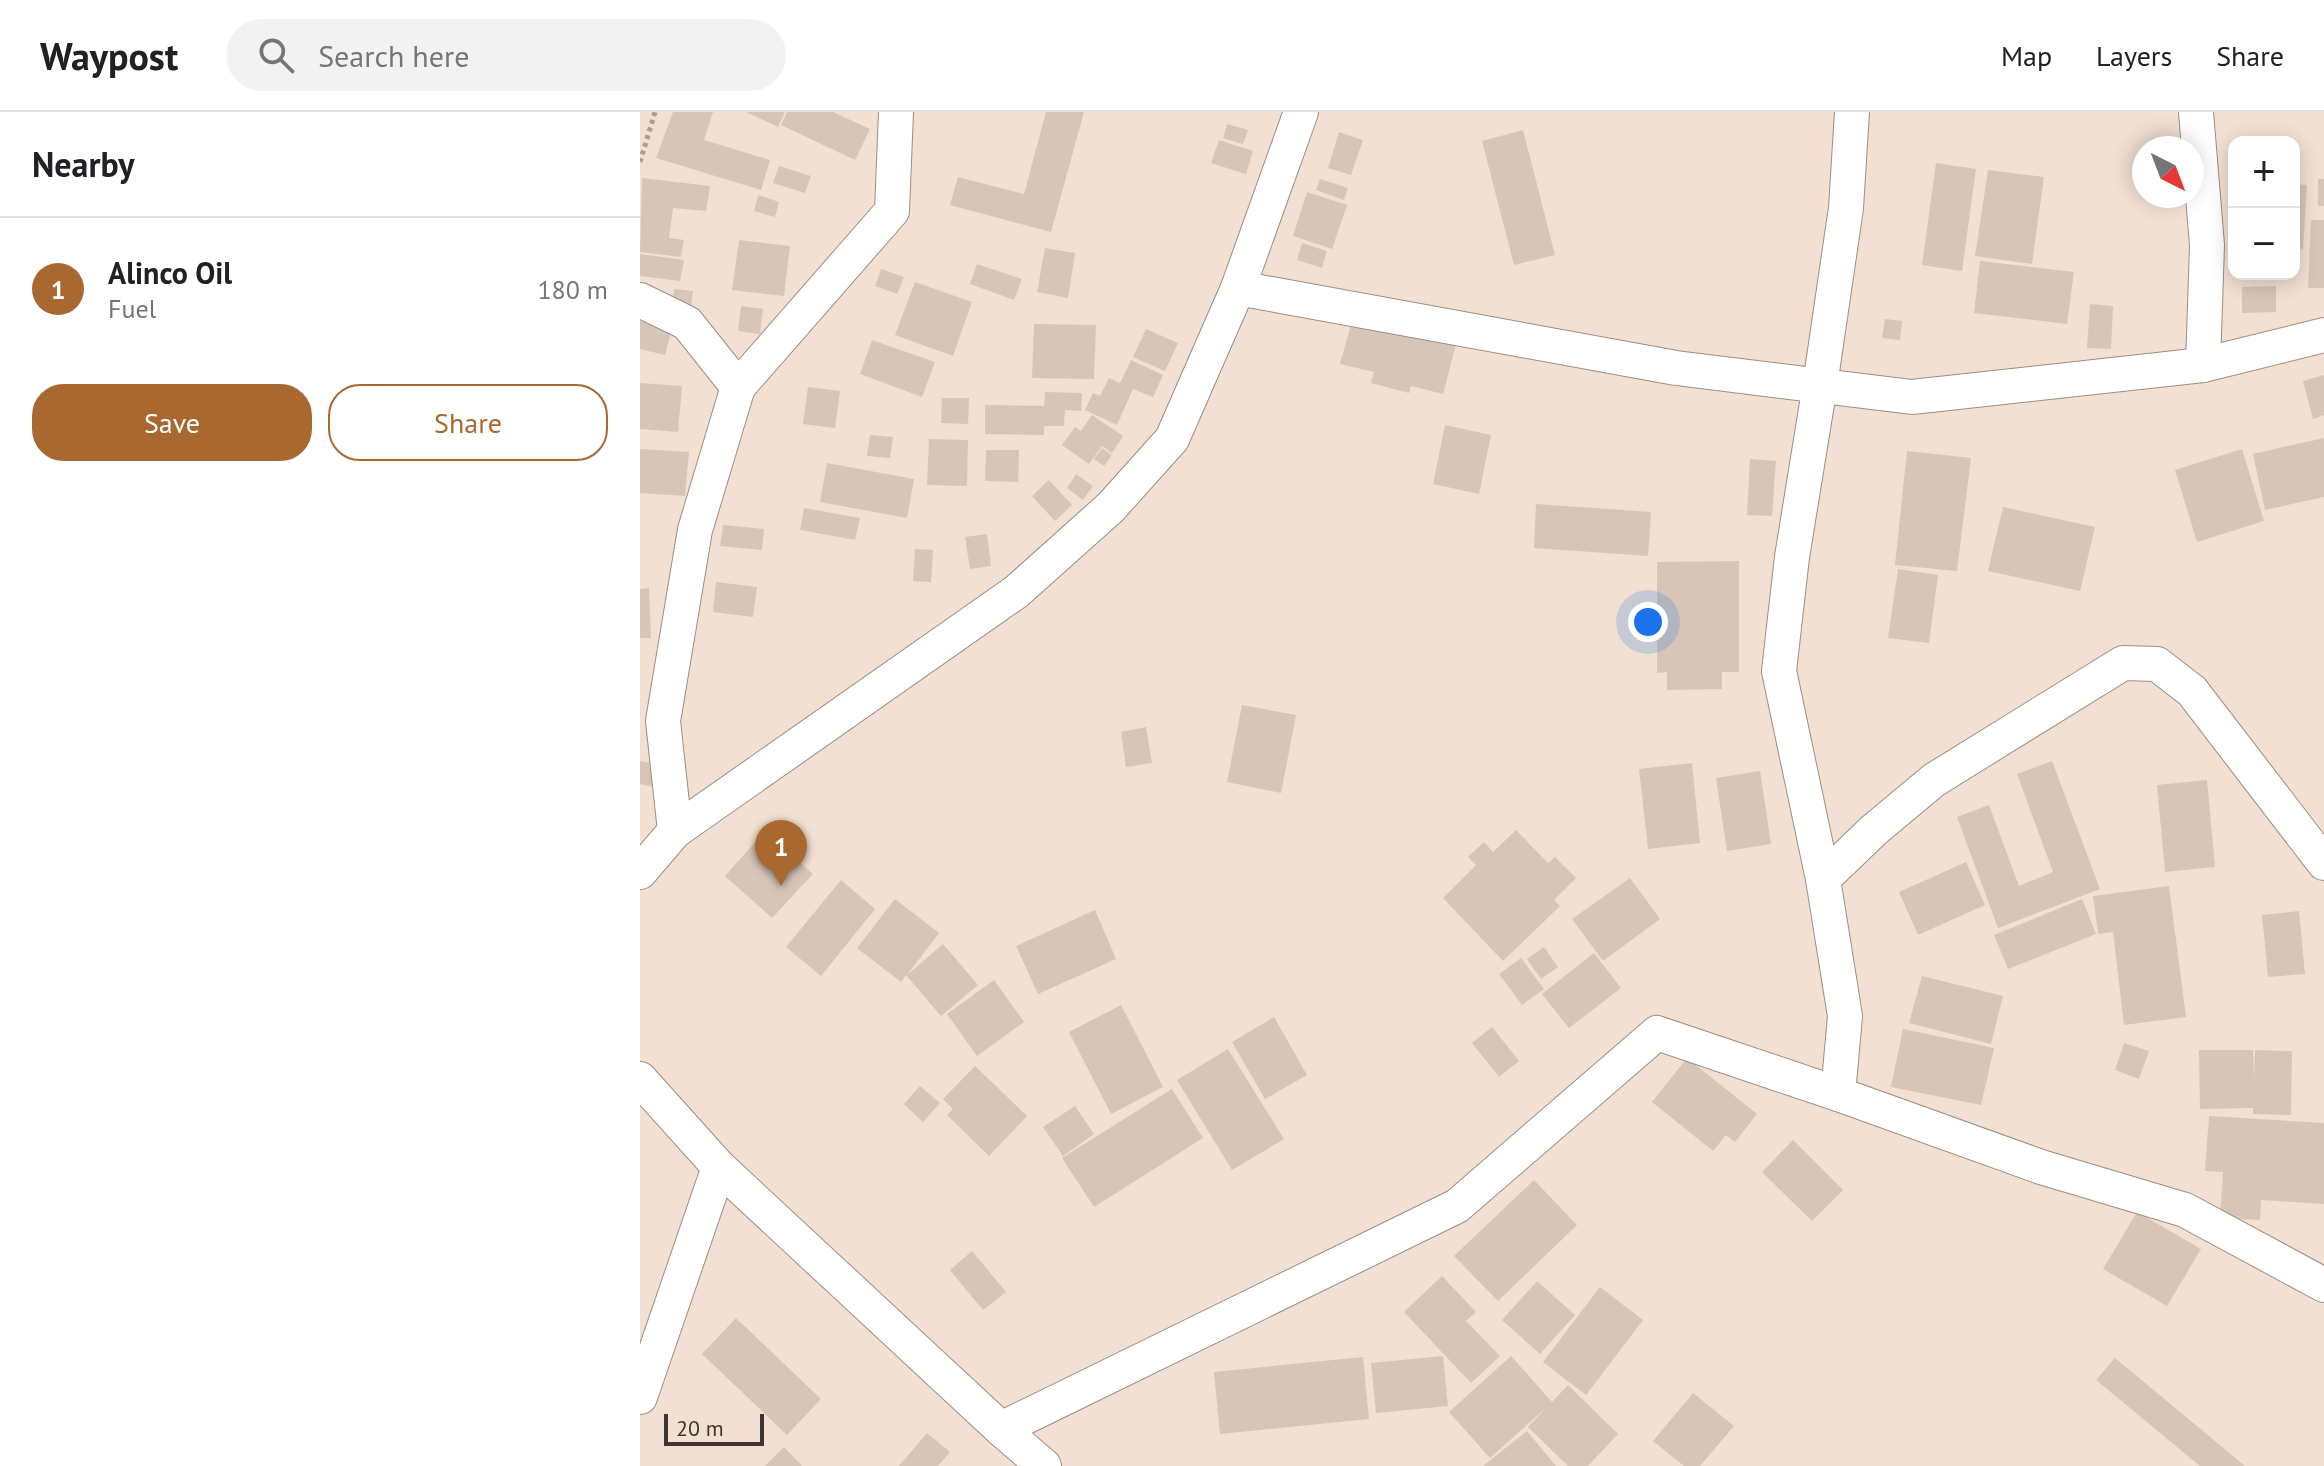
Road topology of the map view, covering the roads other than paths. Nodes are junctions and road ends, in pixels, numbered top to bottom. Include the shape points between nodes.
1 (896, 112) edge
2 (1301, 112) edge
3 (1852, 112) edge
4 (2196, 112) edge
5 (1238, 288) junction
6 (640, 300) edge
7 (2324, 335) edge
8 (2203, 365) junction
9 (1820, 385) junction
10 (738, 387) junction
11 (675, 831) junction
12 (2324, 863) edge
13 (640, 872) edge
14 (1823, 879) junction
15 (640, 1079) edge
16 (1838, 1094) junction
17 (719, 1167) junction
18 (2324, 1285) edge
19 (640, 1397) edge
20 (1001, 1429) junction
21 (1044, 1466) edge

1 - 10 street via 892,211
2 - 5 street
3 - 9 street via 1846,208
4 - 8 street via 2207,245
5 - 9 street via 1676,368
5 - 11 street via 1172,439 1111,507 1016,592
6 - 10 street via 687,323
7 - 8 street
8 - 9 street via 1912,397
9 - 14 street via 1779,671
10 - 11 street via 695,530 663,721
11 - 13 street
12 - 14 street via 2192,691 2157,664 2123,663 1934,780
14 - 16 street via 1845,1016
15 - 17 street
16 - 18 street via 2041,1167 2185,1210
16 - 20 street via 1657,1033 1457,1206
17 - 19 street
17 - 20 street
20 - 21 street

